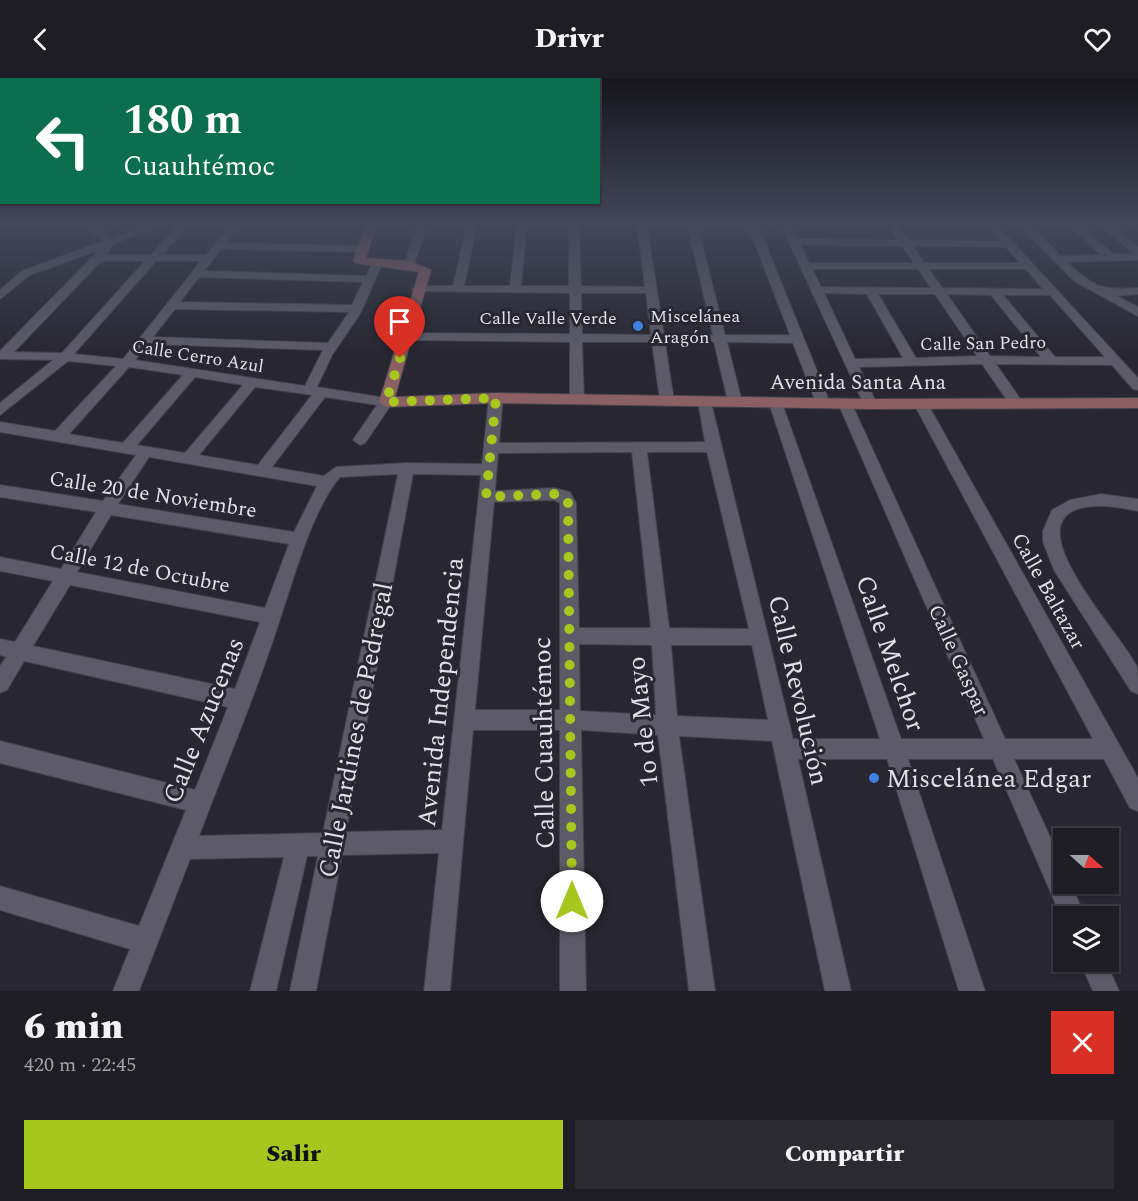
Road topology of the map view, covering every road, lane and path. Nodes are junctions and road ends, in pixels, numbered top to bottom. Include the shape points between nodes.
1 (41, 268) edge
2 (88, 268) edge
3 (144, 268) edge
4 (202, 268) edge
5 (375, 268) edge
6 (418, 268) edge
7 (463, 268) edge
8 (517, 268) edge
9 (574, 268) edge
10 (648, 268) edge
11 (702, 268) edge
12 (769, 268) edge
13 (806, 268) edge
14 (921, 268) edge
15 (1030, 268) edge
16 (1067, 268) edge
17 (197, 273) junction
18 (369, 279) junction
19 (418, 289) junction
20 (458, 290) junction
21 (515, 290) junction
22 (574, 290) junction
23 (651, 290) junction
24 (816, 290) junction
25 (871, 291) junction
26 (1051, 291) junction
27 (1138, 291) edge
28 (938, 292) junction
29 (995, 292) junction
30 (1103, 293) junction
31 (0, 296) edge
32 (172, 305) junction
33 (356, 309) junction
34 (1138, 312) edge
35 (578, 336) junction
36 (407, 337) junction
37 (658, 337) junction
38 (719, 338) junction
39 (798, 339) junction
40 (144, 340) junction
41 (331, 347) junction
42 (2, 355) edge
43 (65, 357) junction
44 (987, 360) junction
45 (1051, 360) junction
46 (1115, 361) junction
47 (912, 362) junction
48 (126, 363) junction
49 (852, 363) junction
50 (192, 373) junction
51 (251, 382) junction
52 (1138, 386) edge
53 (315, 391) junction
54 (496, 398) junction
55 (578, 400) junction
56 (667, 401) junction
57 (705, 401) junction
58 (386, 402) junction
59 (735, 402) junction
60 (776, 403) junction
61 (823, 403) junction
62 (845, 403) junction
63 (1016, 403) junction
64 (1138, 403) edge
65 (870, 404) junction
66 (921, 404) junction
67 (0, 411) edge
68 (0, 427) edge
69 (59, 436) junction
70 (360, 440) dead end
71 (639, 447) junction
72 (713, 447) junction
73 (126, 448) junction
74 (491, 448) junction
75 (146, 452) junction
76 (189, 458) junction
77 (407, 468) junction
78 (262, 470) junction
79 (490, 470) junction
80 (331, 477) junction
81 (0, 491) edge
82 (486, 497) junction
83 (1138, 505) edge
84 (108, 506) junction
85 (299, 539) junction
86 (0, 564) edge
87 (67, 577) junction
88 (272, 617) junction
89 (568, 636) junction
90 (661, 636) junction
91 (760, 637) junction
92 (0, 647) edge
93 (20, 651) junction
94 (0, 684) edge
95 (1138, 685) edge
96 (241, 700) junction
97 (464, 720) junction
98 (570, 720) junction
99 (667, 725) junction
100 (782, 740) junction
101 (894, 748) junction
102 (1110, 749) junction
103 (1000, 750) junction
104 (0, 752) edge
105 (1138, 800) edge
106 (199, 802) junction
107 (452, 841) junction
108 (332, 845) junction
109 (298, 846) junction
110 (181, 848) junction
111 (0, 898) edge
112 (1069, 906) edge
113 (144, 940) junction
114 (1097, 972) edge
115 (126, 991) edge
116 (263, 991) edge
117 (303, 991) edge
118 (437, 991) edge
119 (573, 991) edge
120 (702, 991) edge
121 (838, 991) edge
122 (972, 991) edge
123 (1106, 991) edge

1 - 31 street via 26,273
2 - 42 street
3 - 43 street
4 - 17 street
5 - 18 street
6 - 19 street via 425,270
7 - 20 street
8 - 21 street
9 - 22 street
10 - 23 street
11 - 38 street
12 - 39 street
13 - 24 street
14 - 28 street
15 - 26 street
16 - 30 street via 1078,279
17 - 18 street
17 - 32 street
18 - 33 street
19 - 20 street
19 - 36 street
20 - 21 street
21 - 22 street
22 - 23 street
22 - 35 street
23 - 37 street
24 - 25 street
24 - 49 street
25 - 28 street
25 - 47 street
26 - 29 street
26 - 46 street
27 - 30 street
28 - 29 street
28 - 44 street
29 - 45 street
30 - 34 street
32 - 33 street
32 - 40 street
33 - 41 street
35 - 36 street, Calle Valle Verde
35 - 37 street, Calle Valle Verde
35 - 55 street
36 - 58 street
37 - 38 street, Calle Valle Verde
37 - 56 street
38 - 39 street, Calle Valle Verde
38 - 59 street
39 - 61 street
40 - 41 street
40 - 48 street
41 - 53 street
42 - 43 street, Calle Cerro Azul
43 - 48 street, Calle Cerro Azul
43 - 67 street
44 - 45 street, Calle San Pedro
44 - 47 street, Calle San Pedro
44 - 63 street
45 - 46 street, Calle San Pedro
46 - 52 street
47 - 49 street, Calle San Pedro
48 - 50 street, Calle Cerro Azul
48 - 69 street
49 - 65 street
50 - 51 street, Calle Cerro Azul
50 - 73 street
51 - 53 street, Calle Cerro Azul
51 - 76 street
53 - 58 street, Calle Cerro Azul
53 - 78 street
54 - 55 street, Avenida Santa Ana
54 - 58 street, Avenida Santa Ana
54 - 74 street, Avenida Independencia
55 - 56 street, Avenida Santa Ana
56 - 57 street, Avenida Santa Ana
57 - 59 street, Avenida Santa Ana
57 - 72 street, Calle Revolución
58 - 70 street
59 - 60 street, Avenida Santa Ana
60 - 61 street, Avenida Santa Ana
60 - 101 street, Calle Melchor
61 - 62 street, Avenida Santa Ana
62 - 65 street, Avenida Santa Ana
62 - 103 street, Calle Gaspar
63 - 64 street, Avenida Santa Ana
63 - 66 street, Avenida Santa Ana
65 - 66 street, Avenida Santa Ana
66 - 102 street, Calle Baltazar
68 - 69 street
69 - 73 street
71 - 72 street
71 - 74 street
71 - 90 street, 1o de Mayo
72 - 91 street, Calle Revolución
73 - 75 street
74 - 79 street, Avenida Independencia
75 - 76 street
75 - 84 street
76 - 78 street
77 - 79 street
77 - 80 street
77 - 108 street, Calle Jardines de Pedregal
78 - 80 street
79 - 82 street, Avenida Independencia
80 - 85 street, Calle Azucenas
81 - 84 street, Calle 20 de Noviembre
82 - 89 street, Calle Cuauhtémoc via 564,496 568,503
82 - 97 street, Avenida Independencia
83 - 95 street via 1101,500 1076,504 1058,514 1051,542 1060,565
84 - 85 street, Calle 20 de Noviembre
84 - 87 street
85 - 88 street, Calle Azucenas
86 - 87 street, Calle 12 de Octubre
87 - 88 street, Calle 12 de Octubre
87 - 93 street
88 - 96 street, Calle Azucenas
89 - 90 street
89 - 98 street, Calle Cuauhtémoc
90 - 91 street
90 - 99 street, 1o de Mayo
91 - 100 street, Calle Revolución
92 - 93 street
93 - 94 street
93 - 96 street
96 - 106 street, Calle Azucenas
97 - 98 street
97 - 107 street, Avenida Independencia
98 - 99 street
98 - 119 street, Calle Cuauhtémoc
99 - 100 street
99 - 120 street, 1o de Mayo
100 - 101 street
100 - 121 street, Calle Revolución
101 - 103 street
101 - 122 street, Calle Melchor
102 - 103 street
102 - 105 street, Calle Baltazar
103 - 112 street, Calle Gaspar
104 - 106 street
106 - 110 street, Calle Azucenas
107 - 108 street
107 - 118 street, Avenida Independencia
108 - 109 street
108 - 117 street, Calle Jardines de Pedregal
109 - 110 street
109 - 116 street, Calle Jardines de Pedregal
110 - 113 street, Calle Azucenas
111 - 113 street
113 - 115 street, Calle Azucenas
114 - 123 street

